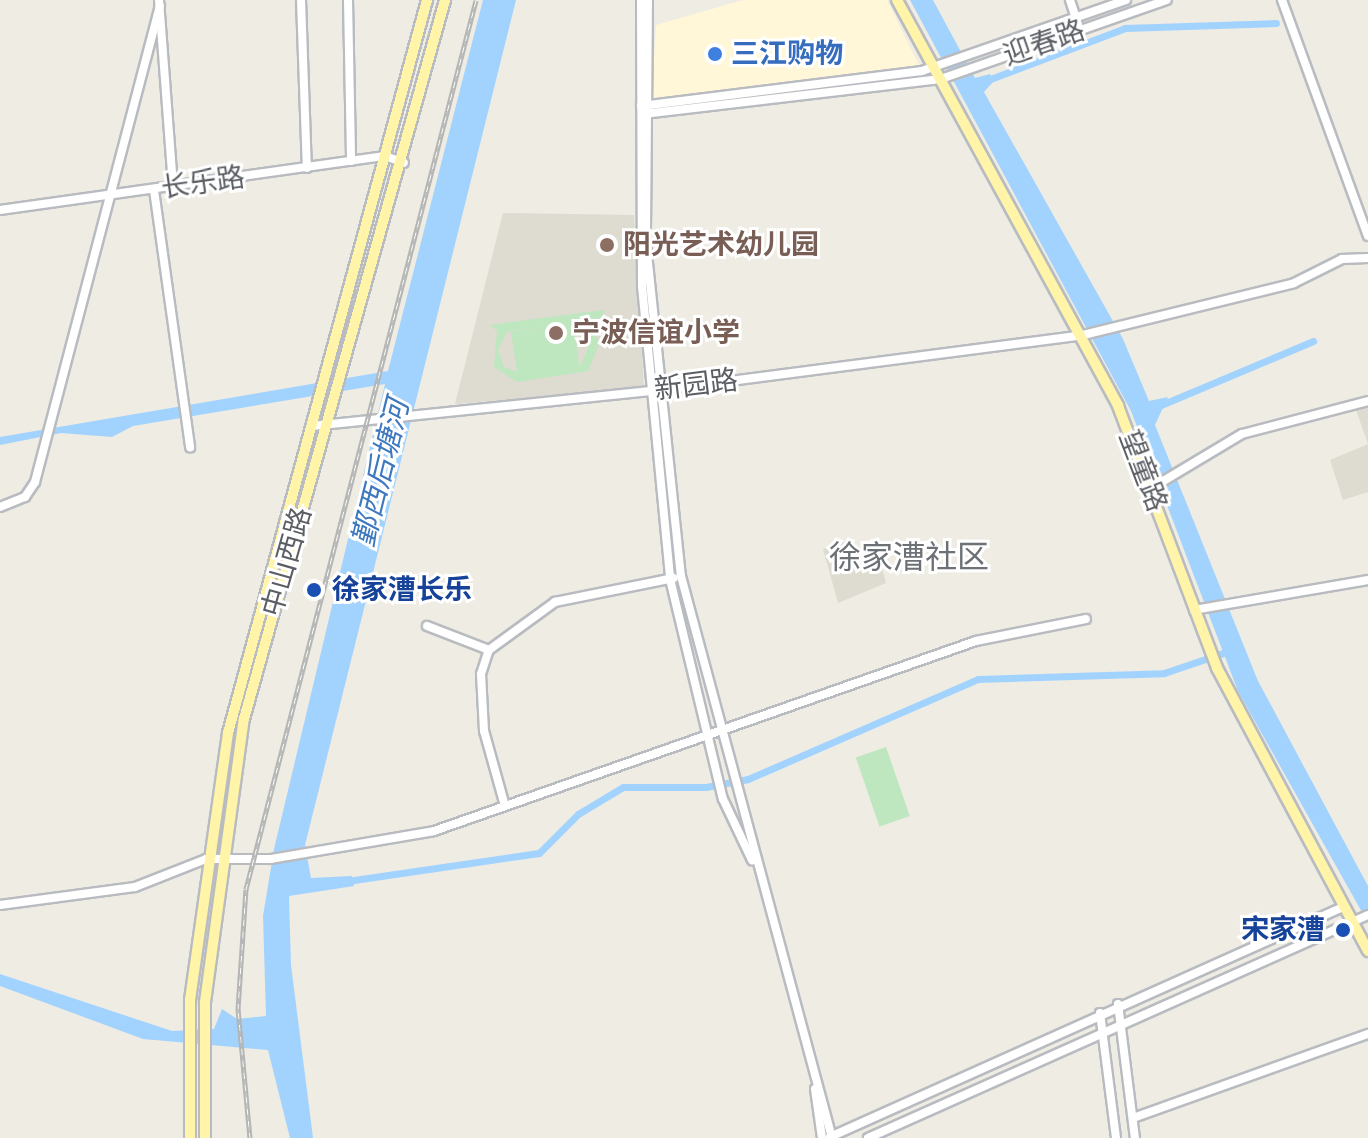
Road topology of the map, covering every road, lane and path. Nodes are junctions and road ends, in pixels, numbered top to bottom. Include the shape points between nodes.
1 (301, 0) edge
2 (348, 0) edge
3 (427, 0) edge
4 (445, 0) edge
5 (641, 0) edge
6 (648, 0) edge
7 (897, 0) edge
8 (1070, 0) edge
9 (1126, 0) edge
10 (1167, 0) edge
11 (1282, 0) edge
12 (160, 3) edge
13 (1076, 17) junction
14 (1080, 31) junction
15 (939, 65) junction
16 (946, 78) junction
17 (643, 110) junction
18 (385, 156) junction
19 (351, 161) junction
20 (404, 163) junction
21 (307, 168) junction
22 (173, 187) junction
23 (154, 190) junction
24 (110, 197) junction
25 (0, 210) edge
26 (1368, 236) edge
27 (1368, 258) edge
28 (1083, 334) junction
29 (661, 390) junction
30 (651, 391) junction
31 (1368, 401) edge
32 (329, 423) junction
33 (311, 426) junction
34 (190, 447) dead end
35 (1150, 489) junction
36 (0, 507) edge
37 (681, 576) junction
38 (670, 579) junction
39 (1368, 580) edge
40 (1194, 610) junction
41 (1086, 619) dead end
42 (427, 626) dead end
43 (489, 650) junction
44 (719, 733) junction
45 (705, 737) junction
46 (505, 806) junction
47 (206, 859) junction
48 (222, 860) junction
49 (752, 860) junction
50 (0, 905) edge
51 (1343, 907) junction
52 (1360, 917) edge
53 (1368, 951) edge
54 (1118, 1004) junction
55 (1100, 1013) junction
56 (1121, 1021) junction
57 (1103, 1029) junction
58 (1368, 1034) edge
59 (1133, 1118) junction
60 (190, 1138) edge
61 (205, 1138) edge
62 (828, 1138) edge
63 (868, 1138) edge
64 (1116, 1138) edge
65 (1135, 1138) edge

1 - 21 street
2 - 19 street
3 - 18 main road, 中山西路
4 - 20 main road, 中山西路
5 - 17 street
6 - 17 street
7 - 15 main road, 望童路
8 - 13 street
9 - 13 street, 迎春路
10 - 14 street, 迎春路
11 - 26 street
12 - 22 street
12 - 24 street
13 - 14 street
13 - 15 street, 迎春路
14 - 16 street, 迎春路
15 - 16 main road, 望童路
15 - 17 street, 迎春路
16 - 17 street, 迎春路
16 - 28 main road, 望童路
17 - 29 street via 646,244
17 - 30 street
18 - 19 street, 长乐路
18 - 20 street, 长乐路
18 - 33 main road, 中山西路
19 - 21 street, 长乐路
20 - 32 main road, 中山西路
21 - 22 street, 长乐路
22 - 23 street, 长乐路
23 - 24 street, 长乐路
23 - 34 street via 189,399 184,422
24 - 25 street, 长乐路
24 - 36 street via 46,446 25,497
27 - 28 street, 新园路 via 1342,259 1294,283
28 - 29 street, 新园路
28 - 35 main road, 望童路
29 - 30 street, 新园路
29 - 37 street
30 - 32 street, 新园路
30 - 38 street
31 - 35 street via 1242,434
32 - 33 street, 新园路
32 - 48 main road, 中山西路 via 244,719
33 - 47 main road, 中山西路 via 228,733
35 - 40 main road, 望童路
37 - 38 street
37 - 44 street
38 - 43 street via 555,602
38 - 45 street
39 - 40 street
40 - 51 main road, 望童路 via 1217,668
41 - 44 street via 976,641
42 - 43 street
43 - 46 street via 481,674 484,731
44 - 45 street
44 - 49 street
45 - 46 street
45 - 49 street via 723,799
46 - 48 street via 434,831 311,854
47 - 48 street
47 - 50 street via 135,887
47 - 60 main road, 中山西路 via 190,1000
48 - 61 main road, 中山西路 via 205,1002
49 - 62 street
51 - 52 main road, 望童路
51 - 54 street
52 - 53 main road, 望童路
52 - 56 street
54 - 55 street
54 - 56 street
55 - 57 street
55 - 62 street
56 - 57 street
56 - 59 street
57 - 63 street
57 - 64 street
58 - 59 street
59 - 65 street

